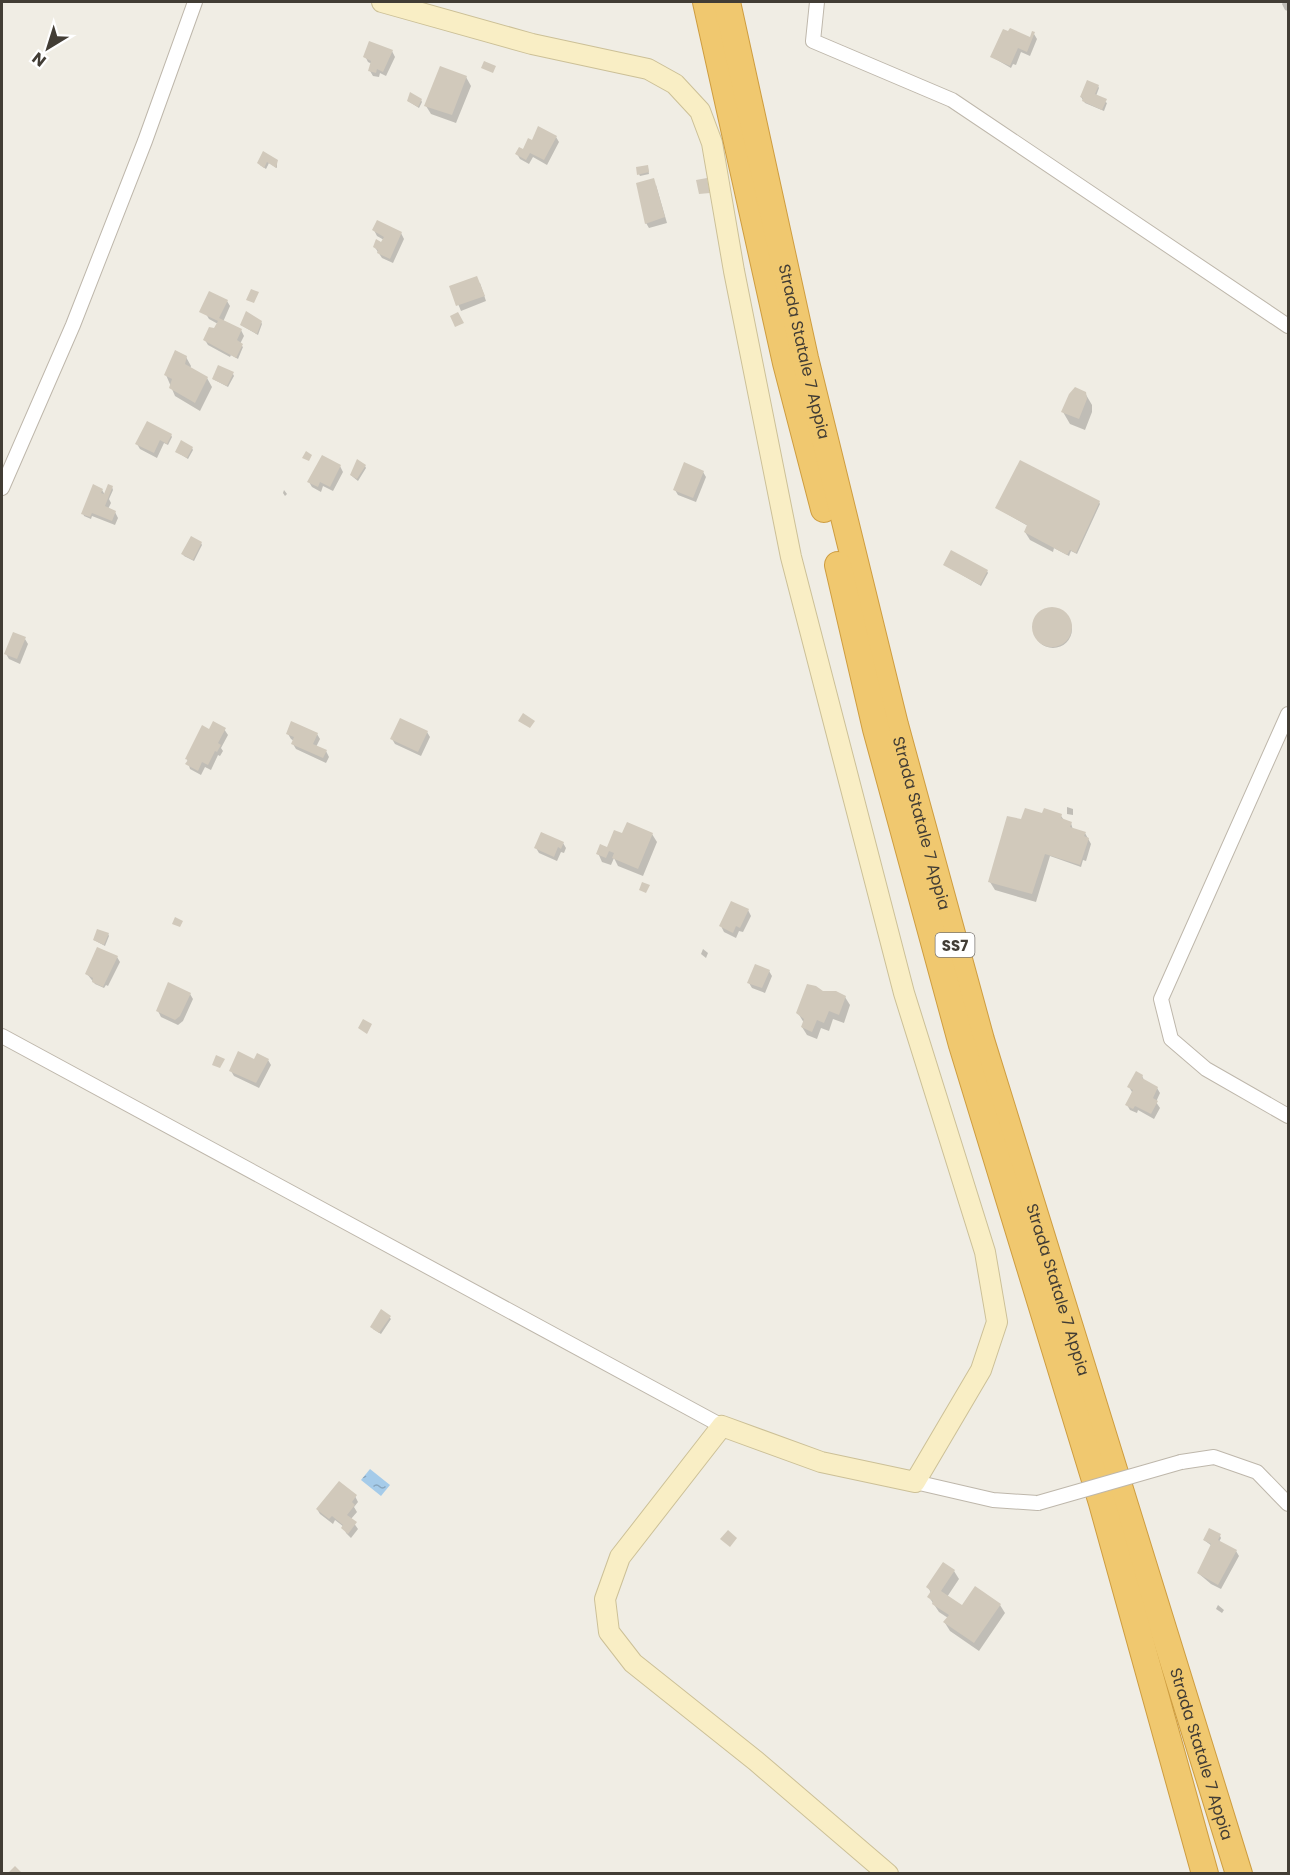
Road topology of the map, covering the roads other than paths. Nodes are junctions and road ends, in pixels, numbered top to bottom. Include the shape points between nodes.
1 (195, 2) edge
2 (382, 2) edge
3 (706, 2) edge
4 (727, 2) edge
5 (817, 2) edge
6 (1288, 326) edge
7 (2, 489) edge
8 (1288, 714) edge
9 (2, 1036) edge
10 (1288, 1116) edge
11 (722, 1426) junction
12 (915, 1482) junction
13 (1288, 1504) edge
14 (888, 1874) edge
15 (1205, 1874) edge
16 (1239, 1874) edge

1 - 7 street via 73,325
2 - 12 street via 532,44 648,69 675,84 700,111 712,143 791,557 904,993 985,1252 997,1322 981,1370
3 - 15 highway, Strada Statale 7 Appia / SS7 via 786,363 876,729 962,1046 1102,1503
4 - 16 highway, Strada Statale 7 Appia / SS7 via 808,369 895,725 981,1040
5 - 6 street via 813,40 952,100
8 - 10 street via 1161,999 1171,1039 1206,1069
9 - 11 street
11 - 12 street via 821,1462
11 - 14 street via 620,1557 605,1599 609,1632 633,1663
12 - 13 street, bridge via 993,1500 1038,1503 1181,1462 1214,1457 1257,1472

